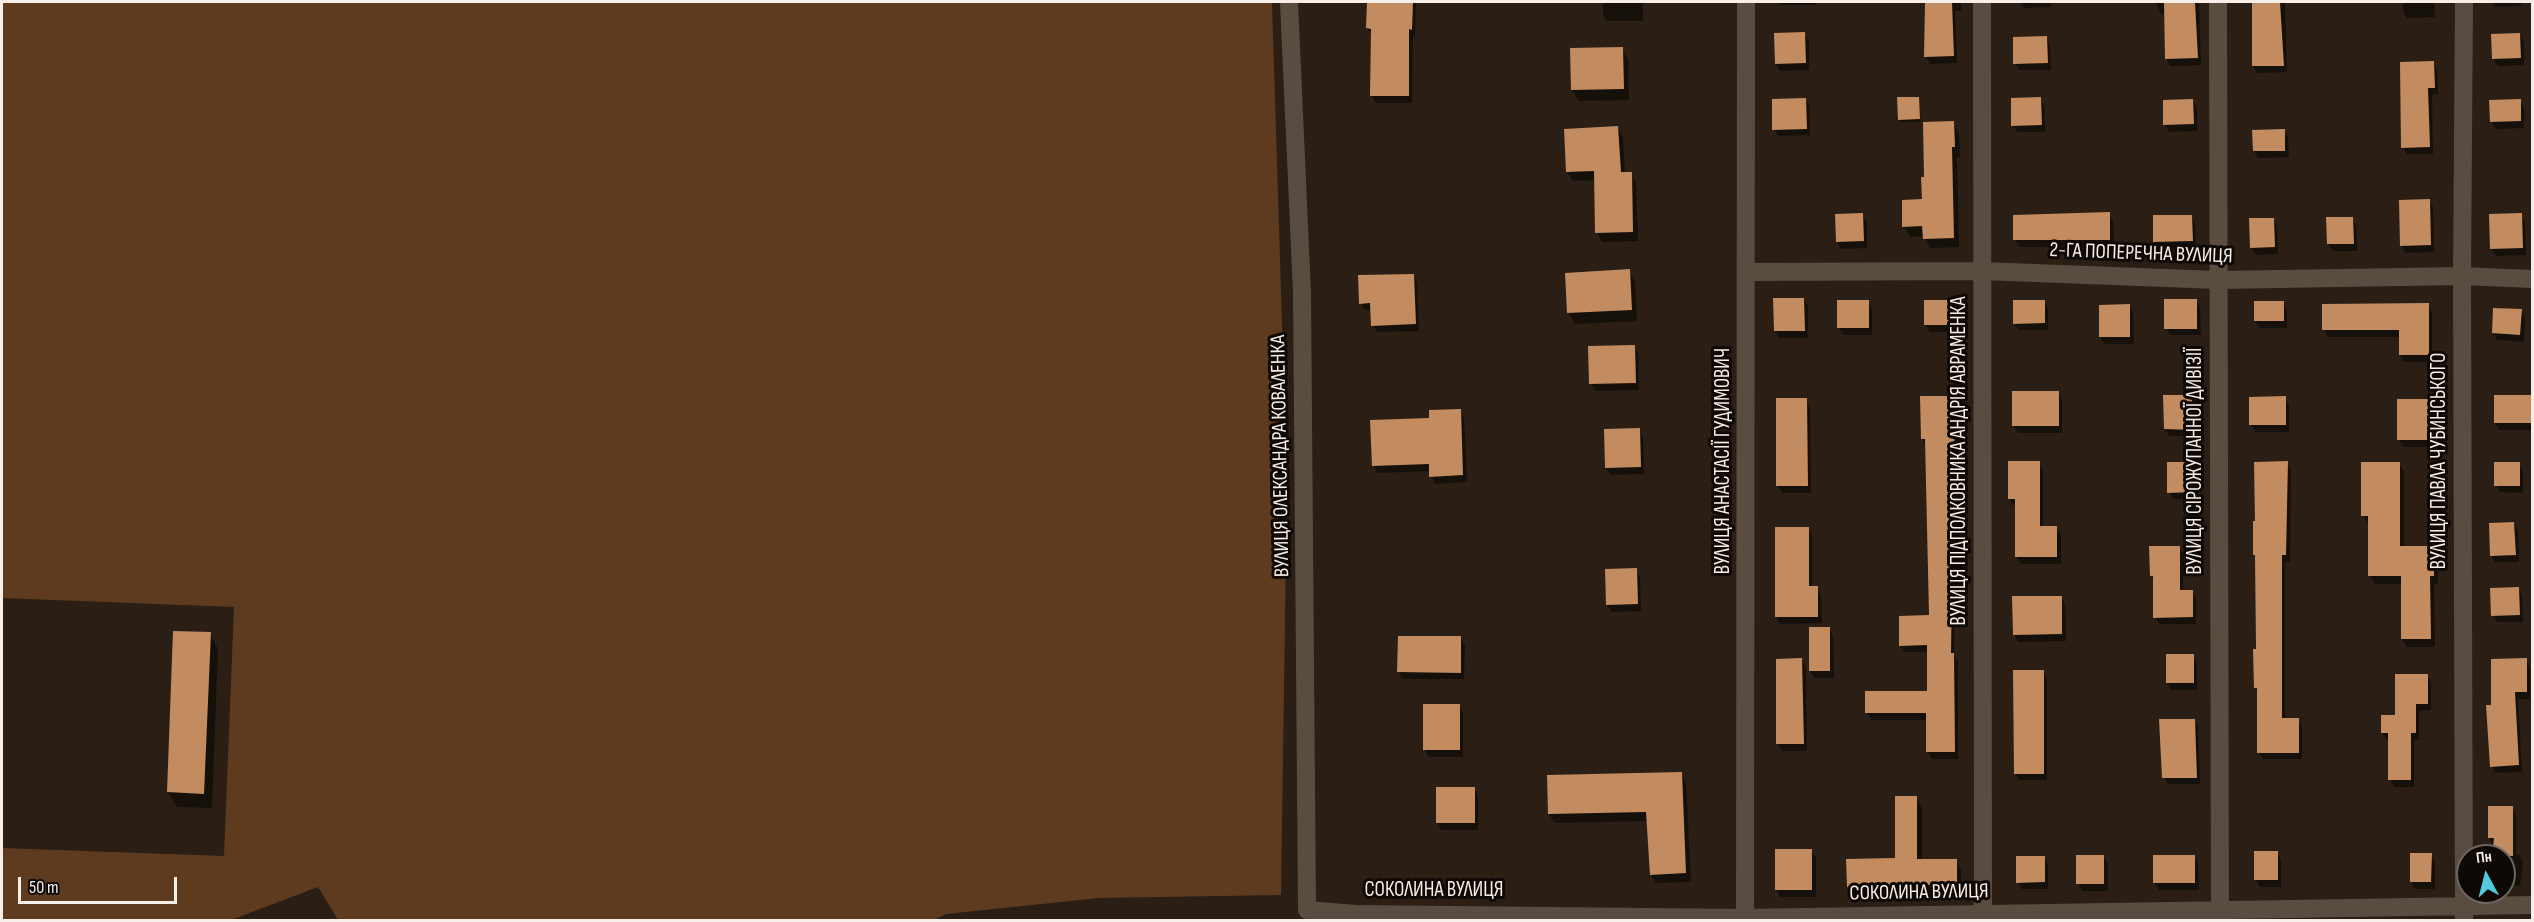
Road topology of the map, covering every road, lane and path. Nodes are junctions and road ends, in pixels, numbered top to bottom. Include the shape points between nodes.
1 (1289, 2) edge
2 (1746, 2) edge
3 (1982, 2) edge
4 (2218, 2) edge
5 (2464, 2) edge
6 (1982, 271) junction
7 (1747, 272) junction
8 (2462, 276) junction
9 (2532, 279) edge
10 (2217, 280) junction
11 (2532, 905) edge
12 (1307, 910) joint
13 (2464, 913) edge
14 (2220, 916) edge
15 (1515, 917) edge
16 (1982, 918) edge
17 (1745, 920) edge

1 - 12 street, ВУЛИЦЯ ОЛЕКСАНДРА КОВАЛЕНКА via 1302,293
2 - 7 street, ВУЛИЦЯ АНАСТАСІЇ ГУДИМОВИЧ
3 - 6 street, ВУЛИЦЯ ПІДПОЛКОВНИКА АНДРІЯ АВРАМЕНКА
4 - 10 street, ВУЛИЦЯ СІРОЖУПАННОЇ ДИВІЗІЇ
5 - 8 street, ВУЛИЦЯ ПАВЛА ЧУБИНСЬКОГО
6 - 7 street, 2-ГА ПОПЕРЕЧНА ВУЛИЦЯ
6 - 10 street, 2-ГА ПОПЕРЕЧНА ВУЛИЦЯ
6 - 16 street, ВУЛИЦЯ ПІДПОЛКОВНИКА АНДРІЯ АВРАМЕНКА
7 - 17 street, ВУЛИЦЯ АНАСТАСІЇ ГУДИМОВИЧ
8 - 9 street, 2-ГА ПОПЕРЕЧНА ВУЛИЦЯ
8 - 10 street, 2-ГА ПОПЕРЕЧНА ВУЛИЦЯ
8 - 13 street, ВУЛИЦЯ ПАВЛА ЧУБИНСЬКОГО
10 - 14 street, ВУЛИЦЯ СІРОЖУПАННОЇ ДИВІЗІЇ
11 - 13 street, СОКОЛИНА ВУЛИЦЯ
12 - 15 street, СОКОЛИНА ВУЛИЦЯ
13 - 14 street, СОКОЛИНА ВУЛИЦЯ
14 - 16 street, СОКОЛИНА ВУЛИЦЯ
15 - 17 street, СОКОЛИНА ВУЛИЦЯ
16 - 17 street, СОКОЛИНА ВУЛИЦЯ

